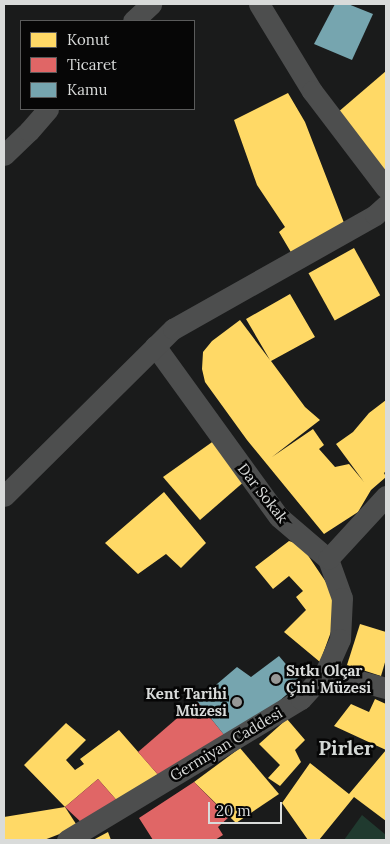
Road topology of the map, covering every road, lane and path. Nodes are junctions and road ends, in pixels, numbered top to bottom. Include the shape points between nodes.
1 (151, 4) edge
2 (259, 4) edge
3 (134, 20) edge
4 (47, 110) edge
5 (4, 155) edge
6 (386, 188) edge
7 (386, 205) edge
8 (155, 346) junction
9 (4, 496) edge
10 (386, 496) edge
11 (328, 559) junction
12 (325, 672) junction
13 (386, 688) edge
14 (67, 840) edge

1 - 3 street
2 - 6 street via 312,91
4 - 5 street
7 - 8 street via 375,215 173,329
8 - 9 street
8 - 11 street, Dar Sokak via 279,517
10 - 11 street
11 - 12 street, Dar Sokak via 342,598 340,639
12 - 13 street
12 - 14 street, Germiyan Caddesi via 301,700

